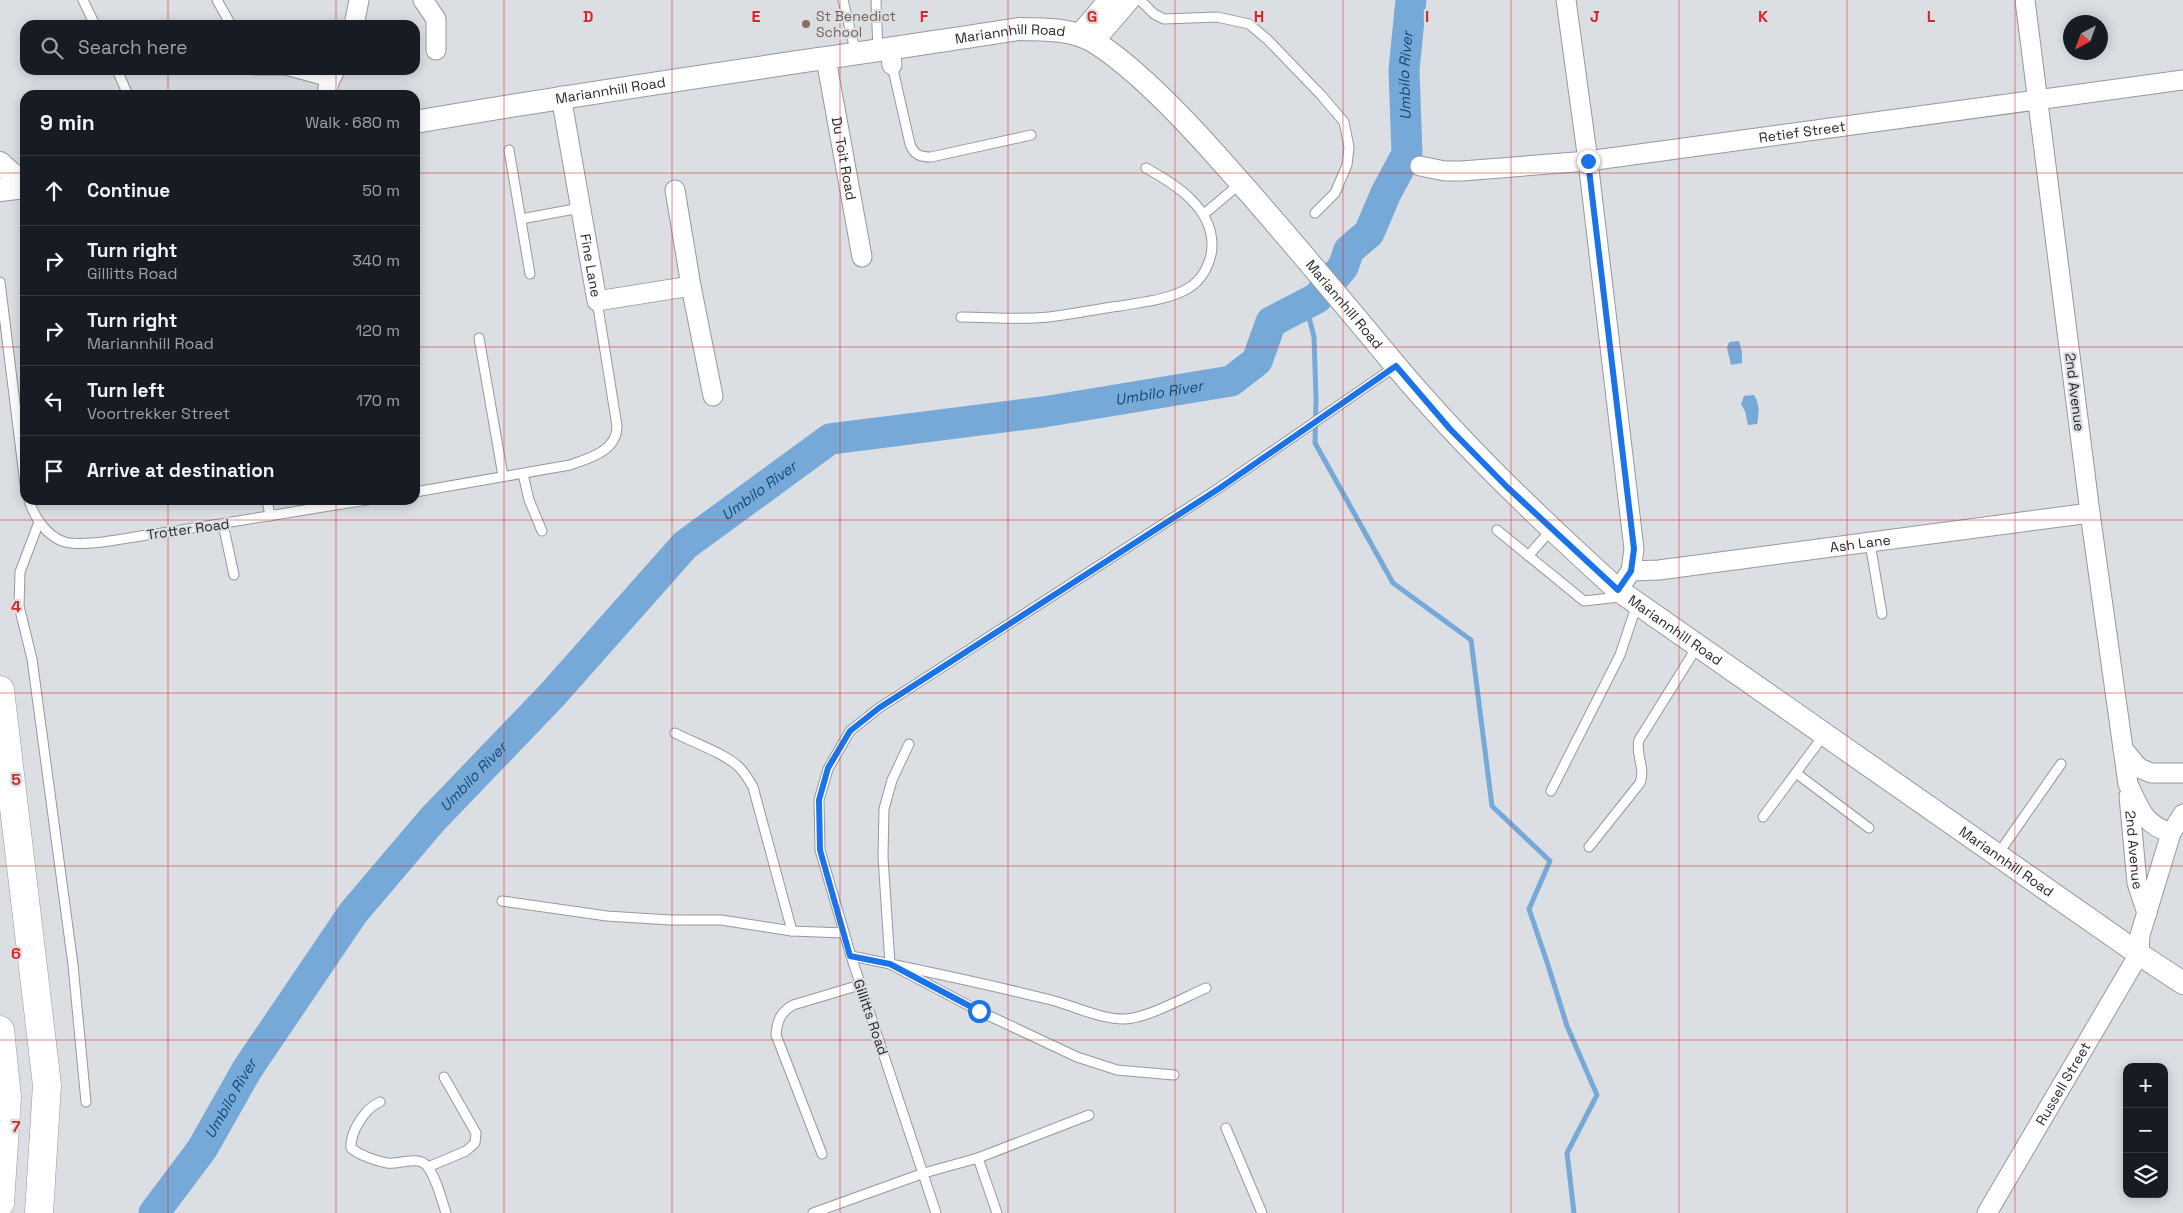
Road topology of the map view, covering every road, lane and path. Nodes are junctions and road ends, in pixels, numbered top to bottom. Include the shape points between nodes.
1 (83, 0) edge
2 (217, 0) edge
3 (359, 0) edge
4 (423, 0) edge
5 (843, 0) edge
6 (876, 0) edge
7 (1108, 0) edge
8 (1130, 0) edge
9 (1140, 0) edge
10 (1566, 0) edge
11 (2025, 0) edge
12 (93, 20) edge
13 (228, 20) edge
14 (355, 20) edge
15 (1086, 38) junction
16 (436, 50) dead end
17 (856, 55) junction
18 (887, 55) junction
19 (826, 59) junction
20 (119, 75) edge
21 (304, 75) edge
22 (2183, 80) edge
23 (330, 82) edge
24 (126, 90) edge
25 (561, 96) junction
26 (2038, 99) junction
27 (420, 121) edge
28 (1031, 135) dead end
29 (509, 150) dead end
30 (1588, 161) junction
31 (0, 163) edge
32 (1420, 166) dead end
33 (1146, 168) dead end
34 (20, 178) edge
35 (1241, 183) junction
36 (20, 188) edge
37 (0, 190) edge
38 (674, 190) dead end
39 (580, 208) junction
40 (1315, 213) dead end
41 (1204, 214) junction
42 (521, 219) junction
43 (862, 257) dead end
44 (530, 274) dead end
45 (0, 282) edge
46 (691, 286) junction
47 (597, 301) junction
48 (961, 317) dead end
49 (478, 338) dead end
50 (1396, 366) junction
51 (713, 396) dead end
52 (20, 444) edge
53 (523, 474) junction
54 (503, 476) junction
55 (420, 491) edge
56 (31, 505) edge
57 (268, 505) edge
58 (337, 505) edge
59 (2090, 513) junction
60 (270, 516) junction
61 (39, 522) junction
62 (223, 524) junction
63 (1552, 529) junction
64 (1497, 530) dead end
65 (542, 531) dead end
66 (1870, 543) junction
67 (1528, 556) junction
68 (1631, 571) junction
69 (234, 575) dead end
70 (1627, 597) junction
71 (1882, 614) dead end
72 (1698, 646) junction
73 (0, 690) edge
74 (675, 733) dead end
75 (1825, 735) junction
76 (909, 744) dead end
77 (2123, 749) junction
78 (2061, 764) dead end
79 (1796, 773) junction
80 (2183, 773) edge
81 (2128, 784) junction
82 (1551, 791) dead end
83 (2183, 814) edge
84 (1764, 817) dead end
85 (1869, 828) dead end
86 (2171, 833) junction
87 (1589, 847) dead end
88 (1998, 854) junction
89 (502, 901) dead end
90 (2147, 913) junction
91 (792, 931) junction
92 (844, 933) junction
93 (2138, 954) junction
94 (850, 956) junction
95 (890, 964) junction
96 (2183, 982) edge
97 (860, 985) junction
98 (1206, 988) dead end
99 (0, 1030) edge
100 (1174, 1075) dead end
101 (444, 1077) dead end
102 (86, 1102) dead end
103 (380, 1102) dead end
104 (1090, 1115) dead end
105 (1226, 1128) dead end
106 (822, 1154) dead end
107 (978, 1158) junction
108 (428, 1167) junction
109 (924, 1173) junction
110 (0, 1202) edge
111 (38, 1213) edge
112 (446, 1213) edge
113 (813, 1213) edge
114 (936, 1213) edge
115 (997, 1213) edge
116 (1262, 1213) edge
117 (1987, 1213) edge

1 - 12 lane
2 - 13 lane
3 - 14 street
4 - 16 street via 436,20
5 - 17 lane
6 - 18 lane
7 - 15 street
8 - 15 street
9 - 40 lane via 1164,19 1217,17 1249,24 1268,40 1344,122 1349,147 1347,165 1335,193
10 - 30 street
11 - 26 street, 2nd Avenue
15 - 18 street, Mariannhill Road via 1047,30 1019,30
15 - 35 street, Mariannhill Road via 1132,72 1181,118
17 - 18 street, Mariannhill Road
17 - 19 street, Mariannhill Road
18 - 28 lane via 910,144 918,155 931,156
19 - 25 street, Mariannhill Road
19 - 43 street, Du Toit Road
20 - 24 lane
21 - 23 lane
22 - 26 street, Retief Street
25 - 27 street, Mariannhill Road
25 - 39 street, Fine Lane
26 - 30 street, Retief Street
26 - 59 street, 2nd Avenue
29 - 42 lane
30 - 32 street, Retief Street via 1462,171
30 - 68 street via 1634,549
31 - 34 street
33 - 41 lane via 1178,186
35 - 41 lane
35 - 50 street, Mariannhill Road
36 - 37 street
38 - 46 street
39 - 42 lane
39 - 47 street, Fine Lane
41 - 48 lane via 1212,237 1208,266 1188,289 1172,296 1047,317
42 - 44 lane
45 - 52 lane
46 - 47 street
46 - 51 street
47 - 53 lane, Fine Lane via 617,436 593,457
49 - 54 lane
50 - 63 street, Mariannhill Road via 1450,429
50 - 92 lane, Gillitts Road via 1220,488 879,708 850,731 828,768 819,800 820,850
53 - 54 lane
53 - 65 lane via 529,500
54 - 55 lane
56 - 61 lane, Trotter Road
57 - 60 lane
58 - 60 lane, Trotter Road
59 - 66 street, Ash Lane
59 - 77 street, 2nd Avenue
60 - 62 lane, Trotter Road
61 - 62 lane, Trotter Road via 50,534 65,542 93,542
61 - 102 lane via 20,572 19,606 32,659 73,965
62 - 69 lane
63 - 67 lane
63 - 70 street, Mariannhill Road
64 - 67 lane
66 - 68 street, Ash Lane
66 - 71 lane
67 - 70 lane via 1584,601
68 - 70 street
70 - 72 street, Mariannhill Road
70 - 82 lane via 1620,655
72 - 75 street, Mariannhill Road
72 - 87 lane via 1639,740 1643,770 1640,783
73 - 111 highway via 47,1085
74 - 91 lane via 738,766 746,775 753,787
75 - 79 lane
75 - 88 street, Mariannhill Road
76 - 95 lane via 892,780 884,809 883,856
77 - 80 street via 2139,768 2151,773
77 - 81 street, 2nd Avenue
78 - 88 lane
79 - 84 lane
79 - 85 lane
81 - 86 street, 2nd Avenue via 2147,820 2156,828
81 - 90 street, 2nd Avenue via 2138,884
83 - 86 street
86 - 90 street, 2nd Avenue
88 - 93 street, Mariannhill Road
89 - 91 lane via 607,916 721,920
90 - 93 street, 2nd Avenue
91 - 92 lane
92 - 94 lane, Gillitts Road
93 - 96 street, Mariannhill Road
93 - 117 street, Russell Street
94 - 95 lane
94 - 97 lane, Gillitts Road
95 - 98 lane via 1125,1019 1146,1014
95 - 100 lane via 1077,1057 1117,1070
97 - 106 lane via 793,1005 784,1010 777,1025 776,1034
97 - 109 lane, Gillitts Road
99 - 110 highway via 7,1097
101 - 108 lane via 476,1133 475,1143 466,1151
103 - 108 lane via 366,1111 353,1135 351,1148 385,1163 415,1161
104 - 107 lane
105 - 116 lane
107 - 109 lane
107 - 115 lane
108 - 112 lane
109 - 113 lane
109 - 114 lane, Gillitts Road

